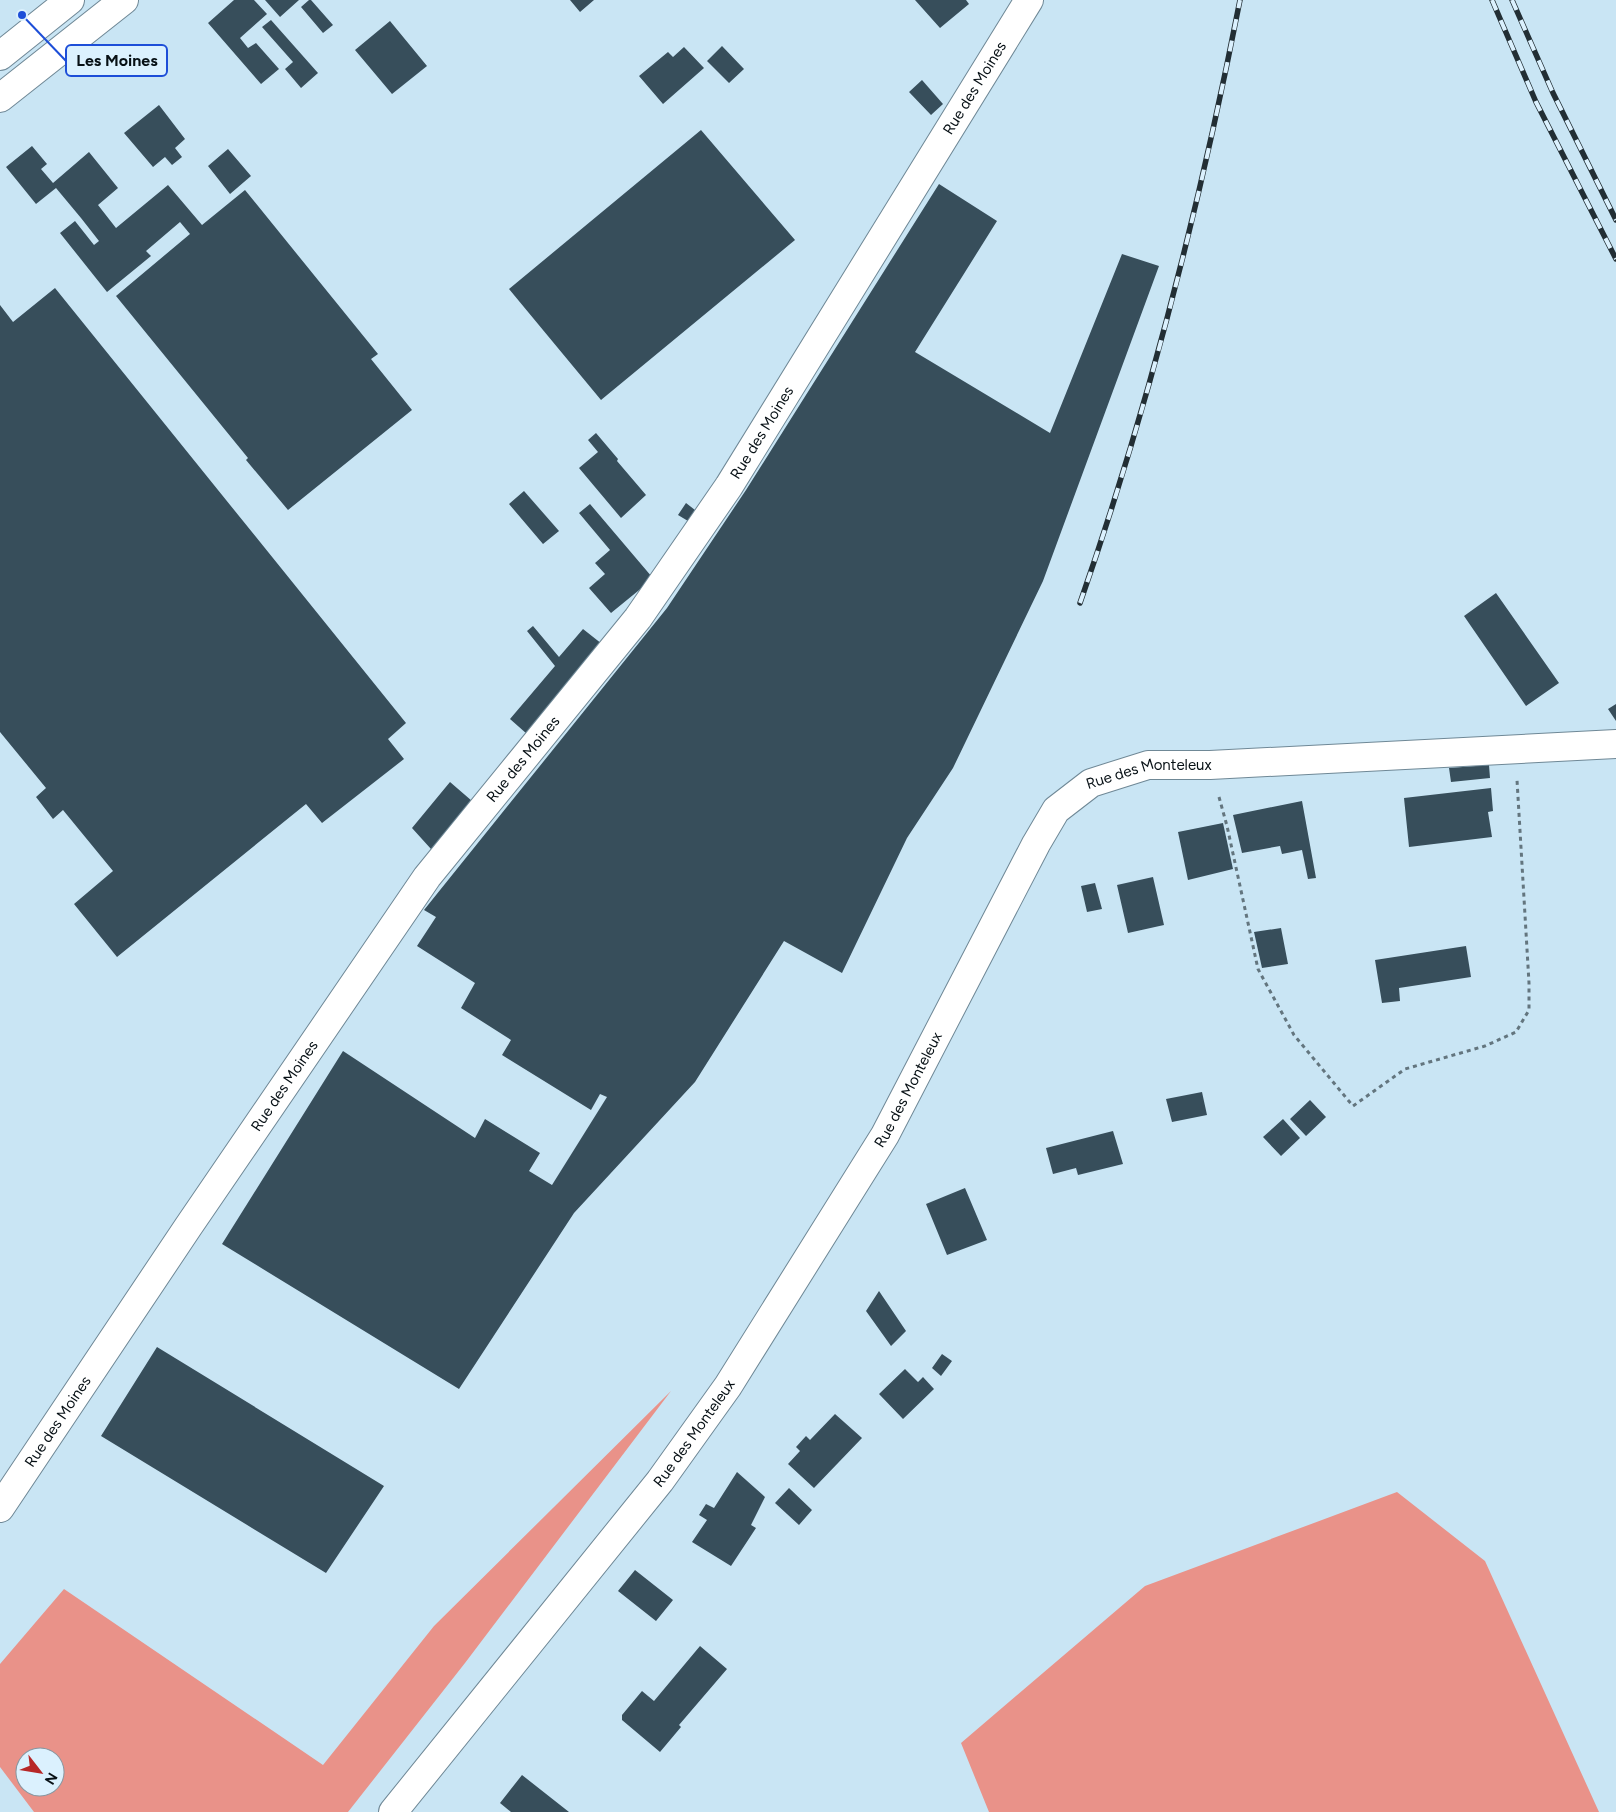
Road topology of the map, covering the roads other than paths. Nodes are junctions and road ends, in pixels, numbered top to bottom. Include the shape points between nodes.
1 (70, 0) edge
2 (124, 0) edge
3 (1029, 0) edge
4 (0, 56) edge
5 (0, 98) edge
6 (1616, 744) edge
7 (0, 1508) edge
8 (392, 1812) edge

1 - 4 street
2 - 5 street
3 - 7 street, Rue des Moines via 723,494 638,618 427,877
6 - 8 street, Rue des Monteleux via 1210,765 1148,765 1091,783 1056,810 885,1135 728,1386 660,1481

